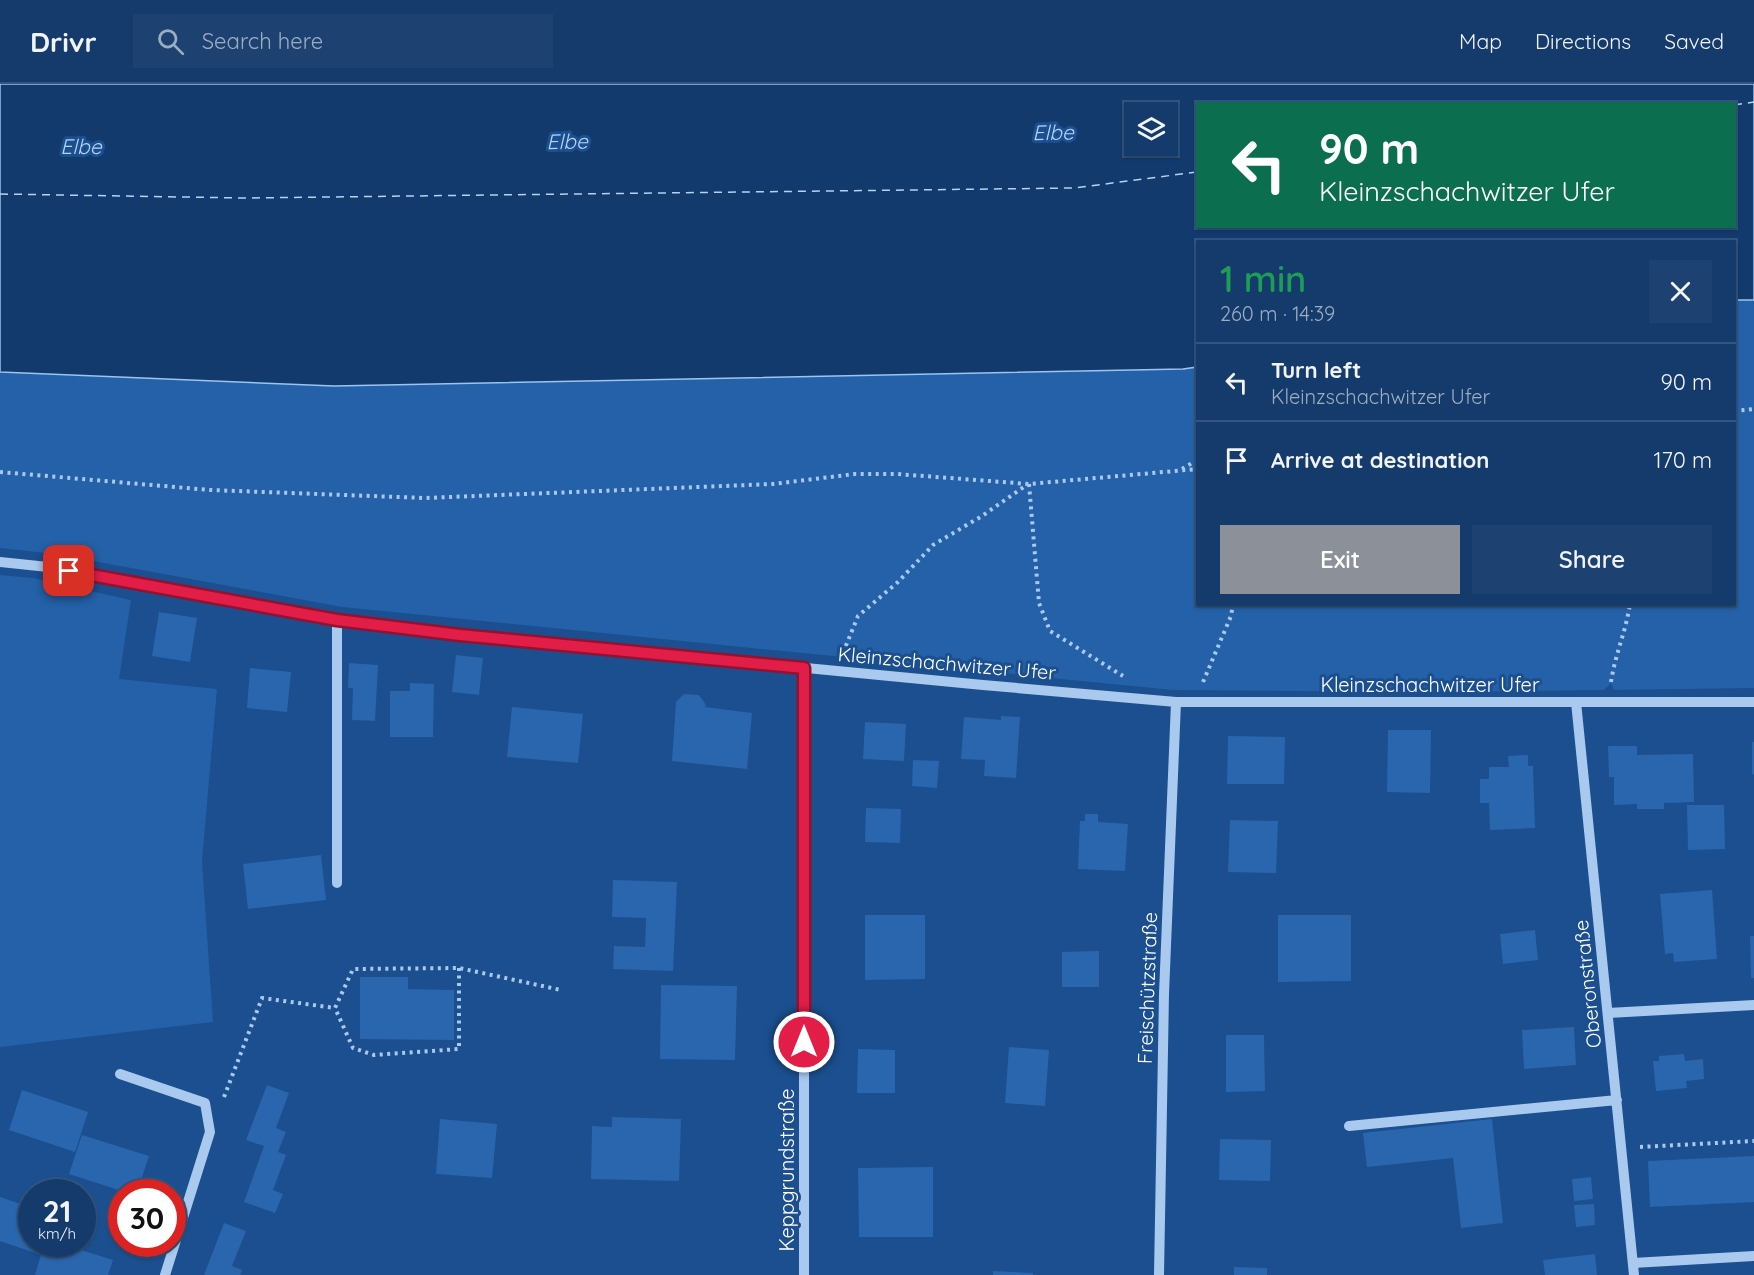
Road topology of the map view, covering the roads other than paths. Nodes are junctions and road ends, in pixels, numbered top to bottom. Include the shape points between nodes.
1 (0, 562) edge
2 (337, 620) junction
3 (804, 668) junction
4 (1176, 702) junction
5 (1576, 702) junction
6 (1754, 702) edge
7 (337, 883) dead end
8 (1754, 1005) edge
9 (1608, 1013) junction
10 (120, 1074) dead end
11 (1617, 1100) junction
12 (1349, 1126) dead end
13 (1754, 1256) edge
14 (1633, 1263) junction
15 (165, 1275) edge
16 (804, 1275) edge
17 (1159, 1275) edge
18 (1634, 1275) edge

1 - 2 street, Kleinzschachwitzer Ufer via 48,567
2 - 3 street, Kleinzschachwitzer Ufer
2 - 7 street
3 - 4 street, Kleinzschachwitzer Ufer
3 - 16 street, Keppgrundstraße
4 - 5 street, Kleinzschachwitzer Ufer
4 - 17 street, Freischützstraße via 1164,994
5 - 6 street, Kleinzschachwitzer Ufer
5 - 9 street, Oberonstraße
8 - 9 street
9 - 11 street, Oberonstraße
10 - 15 street via 205,1102 210,1132
11 - 12 street
11 - 14 street, Oberonstraße
13 - 14 street
14 - 18 street, Oberonstraße

